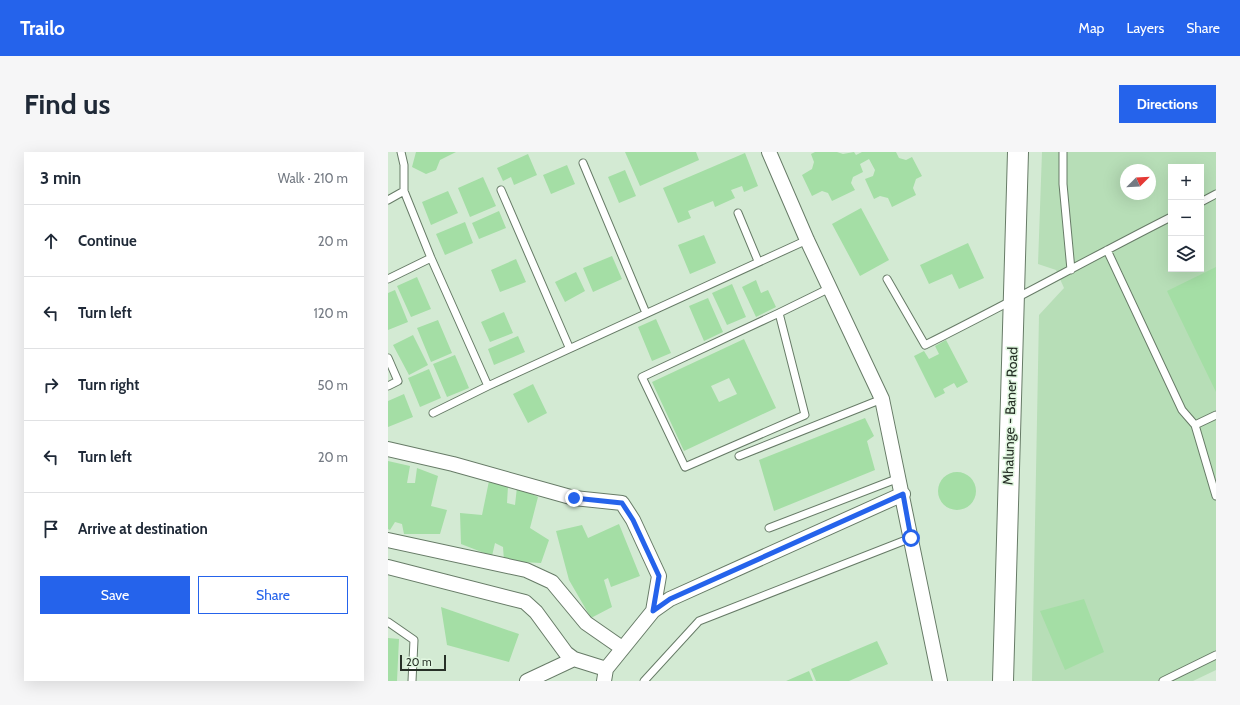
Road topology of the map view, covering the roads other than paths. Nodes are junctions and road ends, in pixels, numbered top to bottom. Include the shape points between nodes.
1 (401, 152) edge
2 (769, 152) edge
3 (1018, 152) edge
4 (1063, 152) edge
5 (583, 163) dead end
6 (501, 190) dead end
7 (404, 191) junction
8 (1216, 194) edge
9 (388, 200) edge
10 (1204, 200) edge
11 (738, 213) dead end
12 (1168, 219) edge
13 (807, 240) junction
14 (1107, 250) junction
15 (431, 258) junction
16 (758, 261) junction
17 (1071, 270) junction
18 (388, 278) edge
19 (887, 278) dead end
20 (830, 288) junction
21 (1014, 301) junction
22 (646, 313) junction
23 (780, 313) junction
24 (569, 347) junction
25 (388, 358) edge
26 (388, 386) edge
27 (488, 386) junction
28 (882, 399) junction
29 (433, 413) dead end
30 (1216, 414) edge
31 (1195, 425) junction
32 (388, 449) edge
33 (739, 456) dead end
34 (899, 478) junction
35 (903, 494) junction
36 (1216, 496) edge
37 (768, 528) dead end
38 (911, 538) junction
39 (388, 540) edge
40 (388, 566) edge
41 (653, 611) junction
42 (388, 622) edge
43 (622, 648) junction
44 (1216, 655) edge
45 (574, 659) junction
46 (605, 675) edge
47 (412, 681) edge
48 (527, 681) edge
49 (644, 681) edge
50 (940, 681) edge
51 (1003, 681) edge
52 (1163, 681) edge

1 - 7 lane
2 - 13 street
3 - 21 main road, Mhalunge - Baner Road
4 - 17 lane via 1063,184
5 - 22 lane
6 - 24 lane
7 - 9 lane
7 - 15 lane
8 - 10 lane
11 - 16 lane
12 - 14 lane
13 - 16 lane
13 - 20 street
14 - 17 lane
14 - 31 lane via 1182,410
15 - 18 lane
15 - 27 lane
16 - 22 lane
17 - 21 lane
19 - 21 lane via 924,345
20 - 23 lane
20 - 28 street
21 - 51 main road, Mhalunge - Baner Road
22 - 24 lane
23 - 23 lane via 805,415 685,467 642,377
24 - 27 lane
25 - 26 lane via 398,381
27 - 29 lane
28 - 33 lane
28 - 34 street
30 - 31 lane
31 - 36 lane
32 - 41 street via 453,464 574,498 622,503 633,520 659,576
34 - 35 street
34 - 37 lane
35 - 38 street
35 - 41 street via 670,599
38 - 49 lane via 699,621
38 - 50 street
39 - 43 street via 526,570 552,582 586,623
40 - 45 street via 525,602 536,612 566,654
41 - 43 street
42 - 47 lane via 414,640
43 - 46 street
44 - 52 lane
45 - 46 street
45 - 48 street

